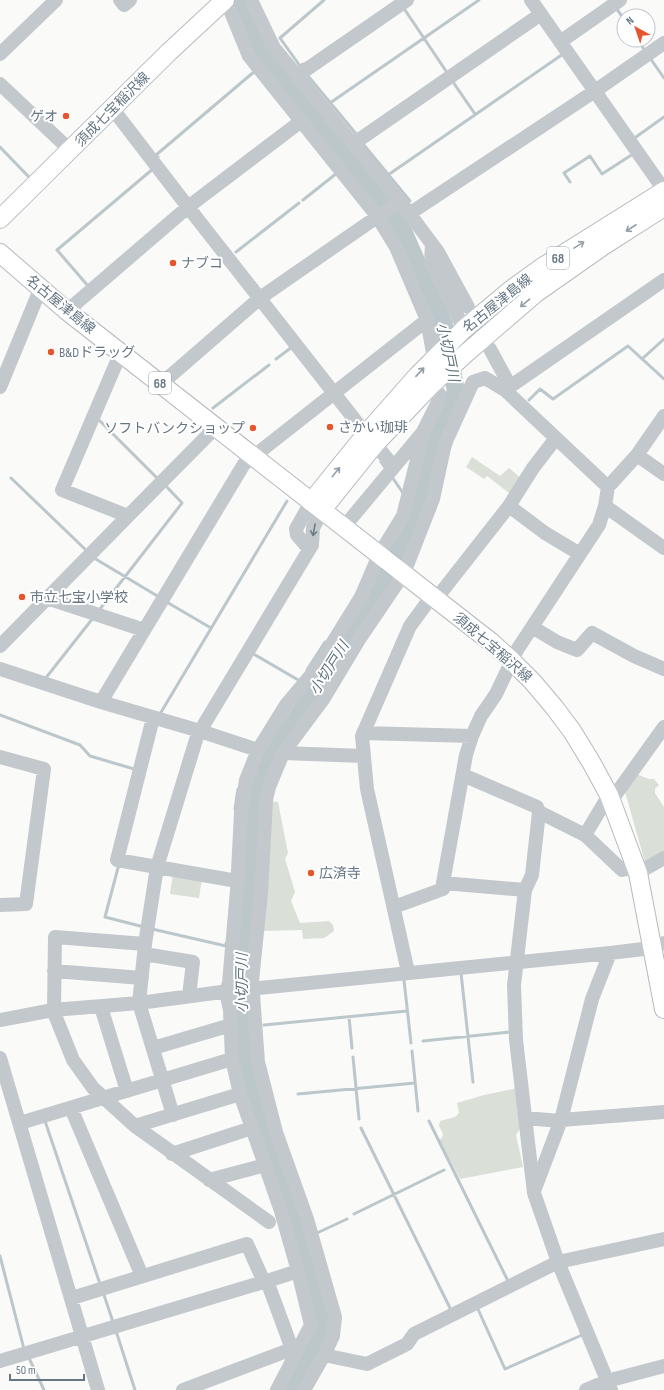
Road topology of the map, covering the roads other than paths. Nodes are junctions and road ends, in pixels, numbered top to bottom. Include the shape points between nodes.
1 (56, 0) edge
2 (120, 0) edge
3 (130, 0) edge
4 (225, 0) edge
5 (251, 0) edge
6 (407, 0) edge
7 (531, 0) edge
8 (620, 0) edge
9 (541, 14) junction
10 (560, 42) junction
11 (664, 43) edge
12 (0, 54) edge
13 (297, 76) junction
14 (0, 84) edge
15 (595, 91) junction
16 (112, 108) junction
17 (300, 122) junction
18 (353, 144) junction
19 (70, 150) junction
20 (664, 190) edge
21 (398, 202) junction
22 (664, 206) edge
23 (188, 207) junction
24 (409, 214) junction
25 (378, 216) junction
26 (0, 219) edge
27 (432, 244) junction
28 (0, 253) edge
29 (664, 280) edge
30 (43, 291) junction
31 (260, 298) junction
32 (468, 308) dead end
33 (67, 311) junction
34 (427, 320) junction
35 (461, 332) junction
36 (490, 349) dead end
37 (121, 352) junction
38 (435, 356) junction
39 (436, 380) junction
40 (161, 384) junction
41 (0, 387) edge
42 (508, 388) junction
43 (333, 393) junction
44 (664, 416) edge
45 (216, 427) junction
46 (423, 432) junction
47 (556, 438) junction
48 (371, 439) junction
49 (637, 455) junction
50 (253, 456) junction
51 (394, 467) junction
52 (664, 474) edge
53 (608, 487) junction
54 (317, 506) junction
55 (509, 506) junction
56 (605, 506) junction
57 (128, 516) junction
58 (344, 527) junction
59 (664, 548) edge
60 (580, 554) junction
61 (380, 556) junction
62 (402, 572) junction
63 (48, 598) junction
64 (434, 598) junction
65 (532, 627) junction
66 (144, 630) junction
67 (0, 646) edge
68 (512, 661) junction
69 (0, 669) edge
70 (664, 669) edge
71 (101, 702) junction
72 (152, 718) junction
73 (664, 727) edge
74 (200, 731) junction
75 (363, 733) junction
76 (472, 736) junction
77 (258, 750) junction
78 (283, 753) junction
79 (364, 756) junction
80 (0, 757) edge
81 (463, 775) junction
82 (610, 798) junction
83 (539, 812) junction
84 (585, 835) junction
85 (664, 858) edge
86 (157, 867) junction
87 (636, 870) junction
88 (238, 881) junction
89 (443, 883) junction
90 (526, 890) junction
91 (0, 905) edge
92 (394, 907) junction
93 (658, 945) edge
94 (145, 949) junction
95 (610, 953) junction
96 (517, 962) junction
97 (54, 971) junction
98 (408, 972) junction
99 (142, 978) junction
100 (251, 989) junction
101 (228, 991) junction
102 (188, 996) junction
103 (139, 1003) junction
104 (101, 1006) junction
105 (664, 1009) edge
106 (53, 1010) junction
107 (0, 1020) edge
108 (231, 1024) junction
109 (153, 1048) junction
110 (0, 1058) edge
111 (232, 1059) junction
112 (162, 1080) junction
113 (127, 1091) junction
114 (240, 1094) junction
115 (105, 1098) junction
116 (72, 1108) junction
117 (664, 1112) edge
118 (173, 1115) junction
119 (525, 1118) junction
120 (561, 1120) junction
121 (20, 1123) junction
122 (135, 1126) junction
123 (252, 1128) junction
124 (172, 1154) junction
125 (265, 1165) junction
126 (209, 1180) junction
127 (534, 1193) junction
128 (269, 1222) dead end
129 (664, 1239) edge
130 (558, 1262) junction
131 (298, 1271) junction
132 (142, 1276) junction
133 (265, 1281) junction
134 (72, 1298) junction
135 (82, 1336) junction
136 (295, 1350) junction
137 (324, 1355) junction
138 (0, 1361) edge
139 (664, 1366) edge
140 (214, 1385) edge
141 (609, 1385) edge
142 (98, 1390) edge
143 (184, 1390) edge
144 (277, 1390) edge
145 (304, 1390) edge
146 (586, 1390) edge

1 - 12 street
2 - 3 street via 124,4
4 - 16 main road, 須成七宝稲沢線
4 - 17 street via 249,56
5 - 13 street via 274,48
6 - 13 street
7 - 9 street
8 - 10 street
9 - 10 street
9 - 18 street
10 - 15 street
11 - 15 street
13 - 18 street
14 - 19 street
15 - 20 street
15 - 24 street
16 - 19 main road, 須成七宝稲沢線
16 - 23 street
17 - 23 street
17 - 25 street
18 - 21 street
19 - 26 main road, 須成七宝稲沢線
35 -> 20 main road, 名古屋津島線 / 68 via 541,268
21 - 24 street
21 - 25 street
22 -> 39 main road, 名古屋津島線 / 68 via 536,293
23 - 31 street
23 - 33 street
24 - 27 street
25 - 31 street
25 - 34 street via 396,247
27 - 32 street
27 - 35 street via 431,263
28 - 30 main road, 名古屋津島線 / 68
29 - 42 street
30 - 33 main road, 名古屋津島線 / 68
30 - 41 street via 37,297
31 - 40 street
31 - 43 street
33 - 37 main road, 名古屋津島線 / 68
34 - 38 street
34 - 43 street
35 - 38 main road, 名古屋津島線 / 68
36 - 42 street
37 - 40 main road, 名古屋津島線 / 68
37 - 57 street via 62,490
48 -> 38 main road, 名古屋津島線 / 68
39 - 46 street via 439,400
39 - 48 main road, 名古屋津島線 / 68
40 - 45 main road, 名古屋津島線 / 68
42 - 47 street
42 - 62 street via 485,378 473,382 446,444 434,499
43 - 48 street
43 - 50 street
44 - 49 street
45 - 50 main road, 名古屋津島線 / 68
45 - 57 street
46 - 51 street
46 - 61 street via 403,516
47 - 53 street
47 - 55 street
48 - 51 street
48 - 54 main road, 名古屋津島線 / 68
49 - 52 street
49 - 53 street
50 - 54 main road, 名古屋津島線 / 68
50 - 66 street via 244,464
51 - 58 street
53 - 56 street
54 - 58 main road, 須成七宝稲沢線
54 - 74 street via 296,529 297,536 309,550
55 - 60 street
55 - 64 street
56 - 59 street
56 - 60 street via 599,525
57 - 63 street
58 - 61 main road, 須成七宝稲沢線
60 - 65 street
61 - 62 main road, 須成七宝稲沢線
61 - 77 street via 360,597 317,668 286,705
62 - 64 main road, 須成七宝稲沢線
62 - 78 street via 324,698
63 - 66 street
63 - 67 street
64 - 68 main road, 須成七宝稲沢線
64 - 75 street via 410,626
65 - 68 street via 516,650
65 - 70 street via 577,650 592,633
66 - 71 street
68 - 76 street
68 - 82 main road, 須成七宝稲沢線 via 537,686 572,731
69 - 71 street
71 - 72 street
72 - 74 street
72 - 86 street via 117,860
73 - 82 street
74 - 77 street
74 - 86 street
75 - 76 street
75 - 79 street
76 - 81 street
77 - 88 street via 242,797
78 - 79 street
78 - 100 street via 266,800
79 - 92 street via 367,789
80 - 91 street via 44,770 26,904
81 - 83 street via 537,807
81 - 89 street
82 - 84 street
82 - 87 main road, 須成七宝稲沢線
83 - 84 street
83 - 90 street via 532,875
84 - 87 street via 622,870
85 - 87 street
86 - 88 street
86 - 94 street
87 - 93 main road, 須成七宝稲沢線
88 - 101 street
89 - 90 street
89 - 92 street via 443,889
90 - 96 street
92 - 98 street
93 - 95 street
93 - 105 main road, 須成七宝稲沢線
94 - 97 street via 55,937
94 - 99 street
94 - 102 street via 193,962
95 - 96 street
95 - 120 street via 592,999
96 - 98 street
96 - 119 street via 514,985 516,1040
97 - 99 street
97 - 106 street
98 - 100 street
99 - 103 street
100 - 101 street
100 - 137 street via 258,1062 276,1132 307,1219 336,1317 333,1336
101 - 102 street
101 - 108 street
102 - 103 street
103 - 104 street
103 - 109 street
104 - 106 street
104 - 113 street
106 - 107 street
106 - 115 street via 73,1060 93,1088
108 - 109 street
108 - 111 street
109 - 112 street
110 - 121 street
111 - 112 street
111 - 114 street
112 - 113 street
112 - 118 street
113 - 115 street
114 - 118 street
114 - 123 street
115 - 116 street
115 - 122 street
116 - 121 street
116 - 132 street
117 - 120 street
118 - 122 street
119 - 120 street
119 - 127 street
120 - 127 street
121 - 134 street
122 - 124 street
123 - 124 street
123 - 125 street
124 - 126 street
125 - 126 street
125 - 131 street
126 - 128 street
127 - 130 street
129 - 130 street
130 - 137 street via 414,1334 407,1344 367,1364
130 - 141 street
131 - 133 street
131 - 136 street via 311,1325
132 - 133 street via 247,1244
132 - 134 street
133 - 135 street
133 - 136 street
134 - 135 street
135 - 138 street
135 - 142 street
136 - 140 street
136 - 144 street
137 - 145 street
139 - 141 street
140 - 143 street
141 - 146 street

